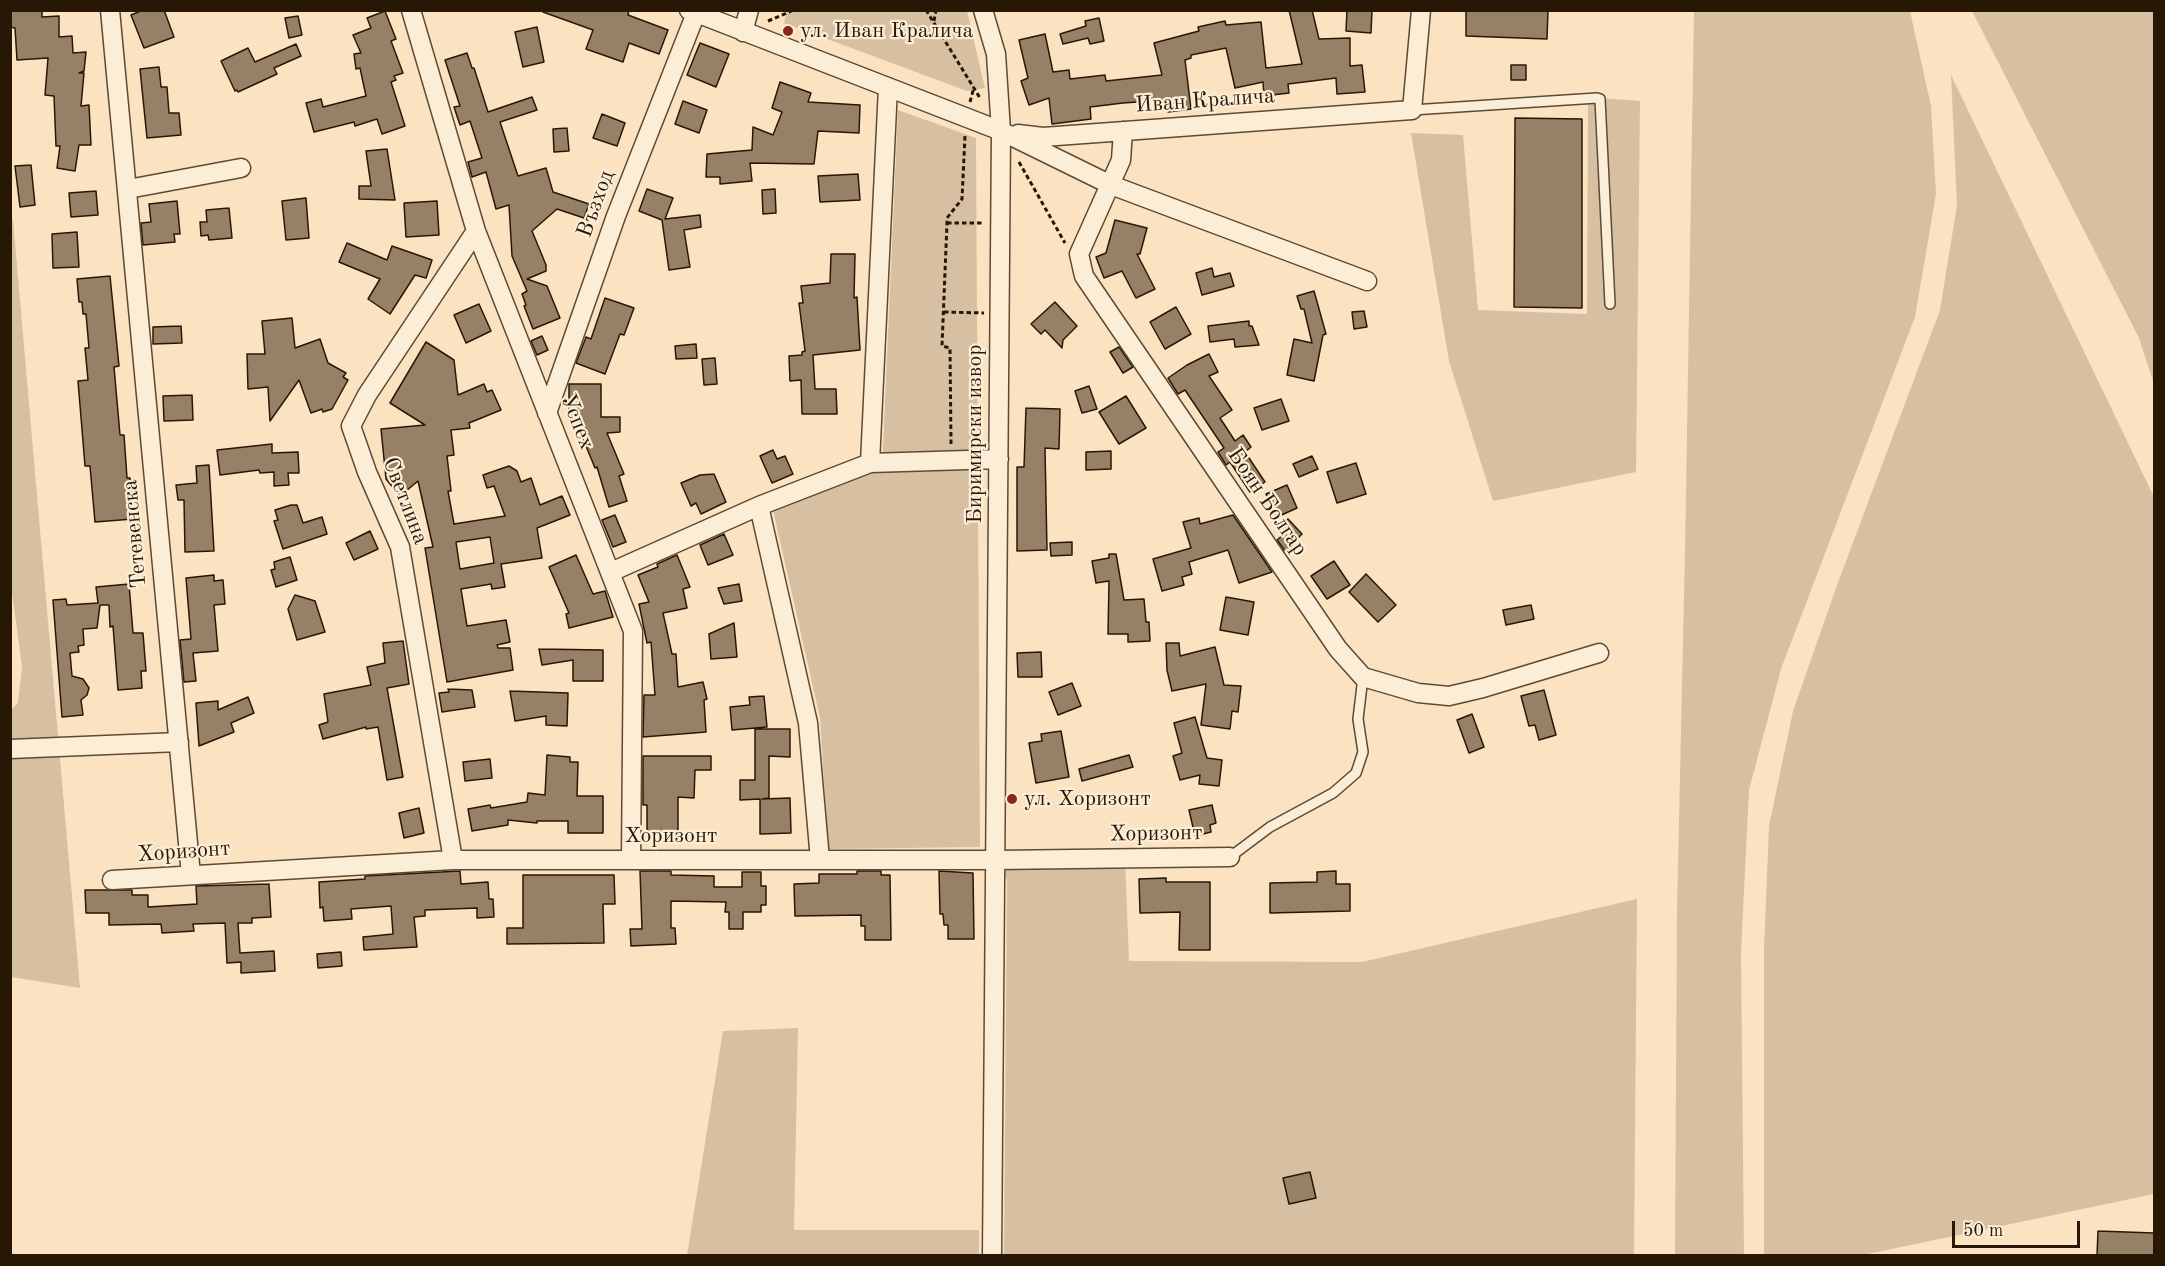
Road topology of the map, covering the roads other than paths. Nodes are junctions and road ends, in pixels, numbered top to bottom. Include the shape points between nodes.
1 (110, 10) edge
2 (411, 10) edge
3 (749, 10) edge
4 (983, 10) edge
5 (1421, 10) edge
6 (692, 12) edge
7 (743, 32) junction
8 (888, 87) junction
9 (1412, 110) junction
10 (1001, 131) junction
11 (1123, 131) junction
12 (241, 168) dead end
13 (1111, 185) junction
14 (128, 189) junction
15 (476, 231) junction
16 (1367, 281) dead end
17 (1610, 304) dead end
18 (547, 413) junction
19 (999, 459) junction
20 (870, 463) junction
21 (759, 506) junction
22 (611, 572) junction
23 (1599, 653) dead end
24 (1364, 677) junction
25 (178, 742) junction
26 (10, 749) edge
27 (1230, 856) joint
28 (453, 860) junction
29 (631, 860) junction
30 (820, 860) junction
31 (996, 860) junction
32 (191, 875) junction
33 (112, 880) dead end
34 (992, 1256) edge

1 - 14 street, Тетевенска
2 - 15 street, Успех
3 - 7 street
4 - 10 street, Биримирски извор via 996,54
5 - 9 street
6 - 7 street, Иван Кралича
6 - 18 street, Възход
7 - 8 street, Иван Кралича
8 - 10 street, Иван Кралича
8 - 20 street
9 - 11 street, Иван Кралича
9 - 17 lane via 1600,99
10 - 11 street, Иван Кралича via 1043,137
10 - 13 street, Иван Кралича
10 - 19 street, Биримирски извор
11 - 13 street, Боян Болгар via 1121,160
12 - 14 street
13 - 16 street, Иван Кралича
13 - 24 street, Боян Болгар via 1078,254 1084,276 1338,649
14 - 25 street, Тетевенска
15 - 18 street, Успех
15 - 28 street, Светлина via 367,395 351,426 400,547
18 - 22 street, Успех
19 - 20 street
19 - 31 street, Биримирски извор
20 - 21 street
21 - 22 street
21 - 30 street via 808,723
22 - 29 street, Успех via 633,631
23 - 24 street via 1449,696 1418,693
24 - 27 lane via 1358,719 1363,752 1356,773 1333,793 1270,827
25 - 26 street
25 - 32 street, Тетевенска
27 - 31 street, Хоризонт
28 - 29 street, Хоризонт
28 - 32 street, Хоризонт
29 - 30 street, Хоризонт
30 - 31 street, Хоризонт
31 - 34 street, Биримирски извор
32 - 33 street, Хоризонт

